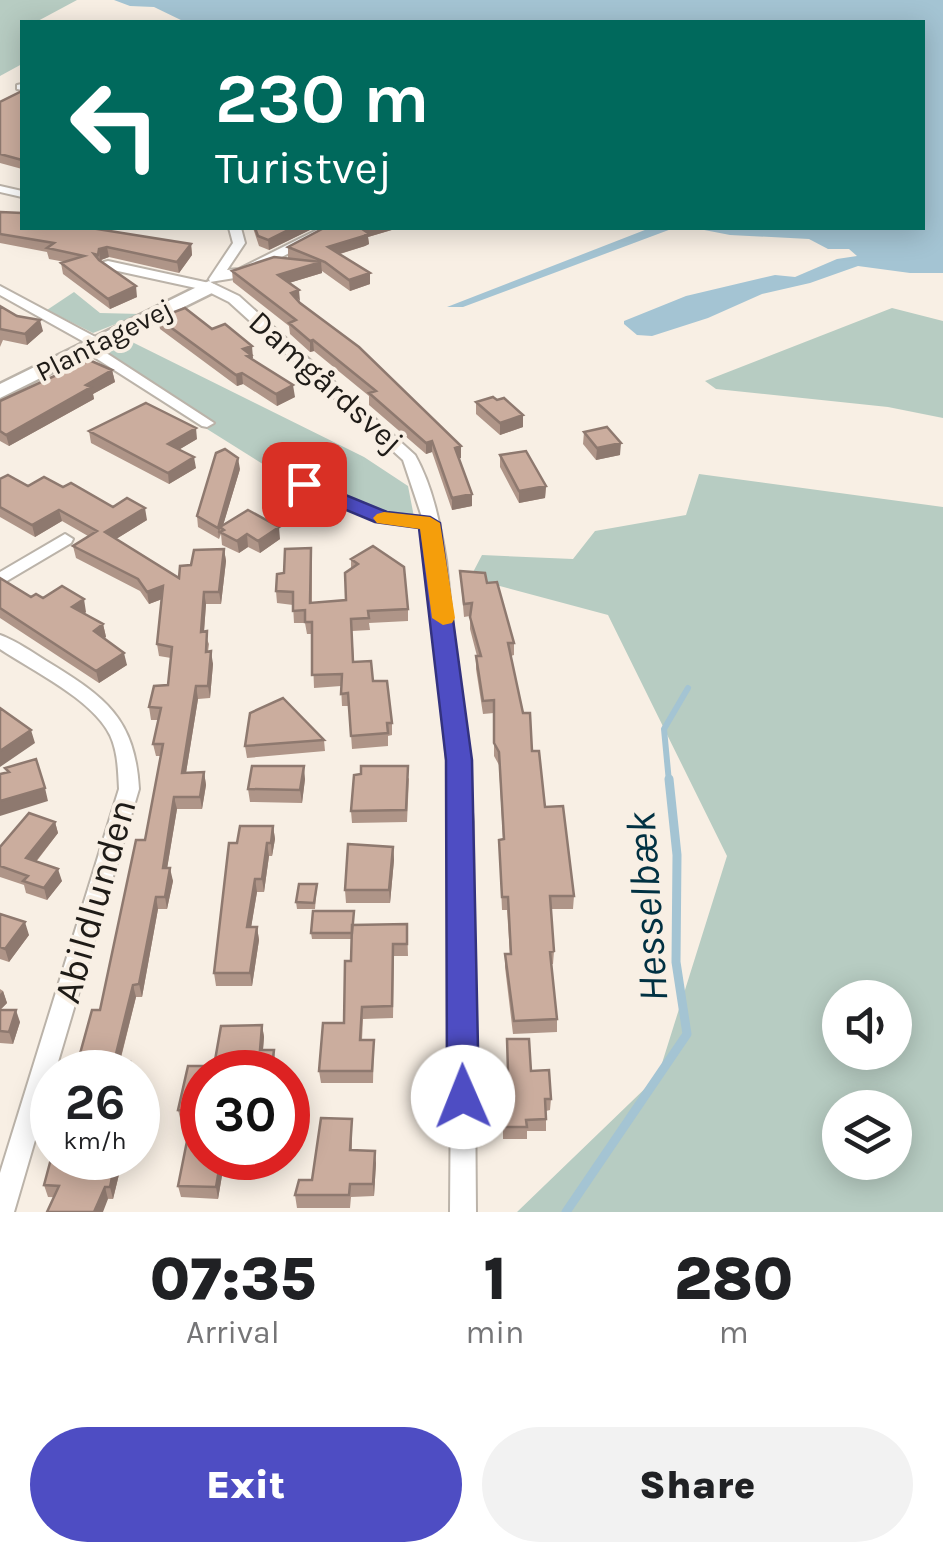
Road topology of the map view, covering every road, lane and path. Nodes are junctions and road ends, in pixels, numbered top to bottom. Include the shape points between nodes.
1 (236, 230) edge
2 (325, 230) edge
3 (108, 265) edge
4 (213, 281) junction
5 (0, 290) edge
6 (92, 345) junction
7 (3, 388) edge
8 (207, 423) dead end
9 (304, 484) dead end
10 (430, 523) junction
11 (65, 540) dead end
12 (0, 580) edge
13 (0, 641) edge
14 (1, 1212) edge
15 (462, 1212) edge

1 - 4 street via 239,243
2 - 4 street
3 - 4 street, Plantagevej
4 - 6 street, Plantagevej
4 - 10 street, Damgårdsvej via 410,458
5 - 6 street
6 - 7 street, Plantagevej
6 - 8 street
9 - 10 street via 383,518
10 - 15 street, Damgårdsvej via 463,822
11 - 12 street
13 - 14 street, Abildlunden via 100,709 118,730 129,789

